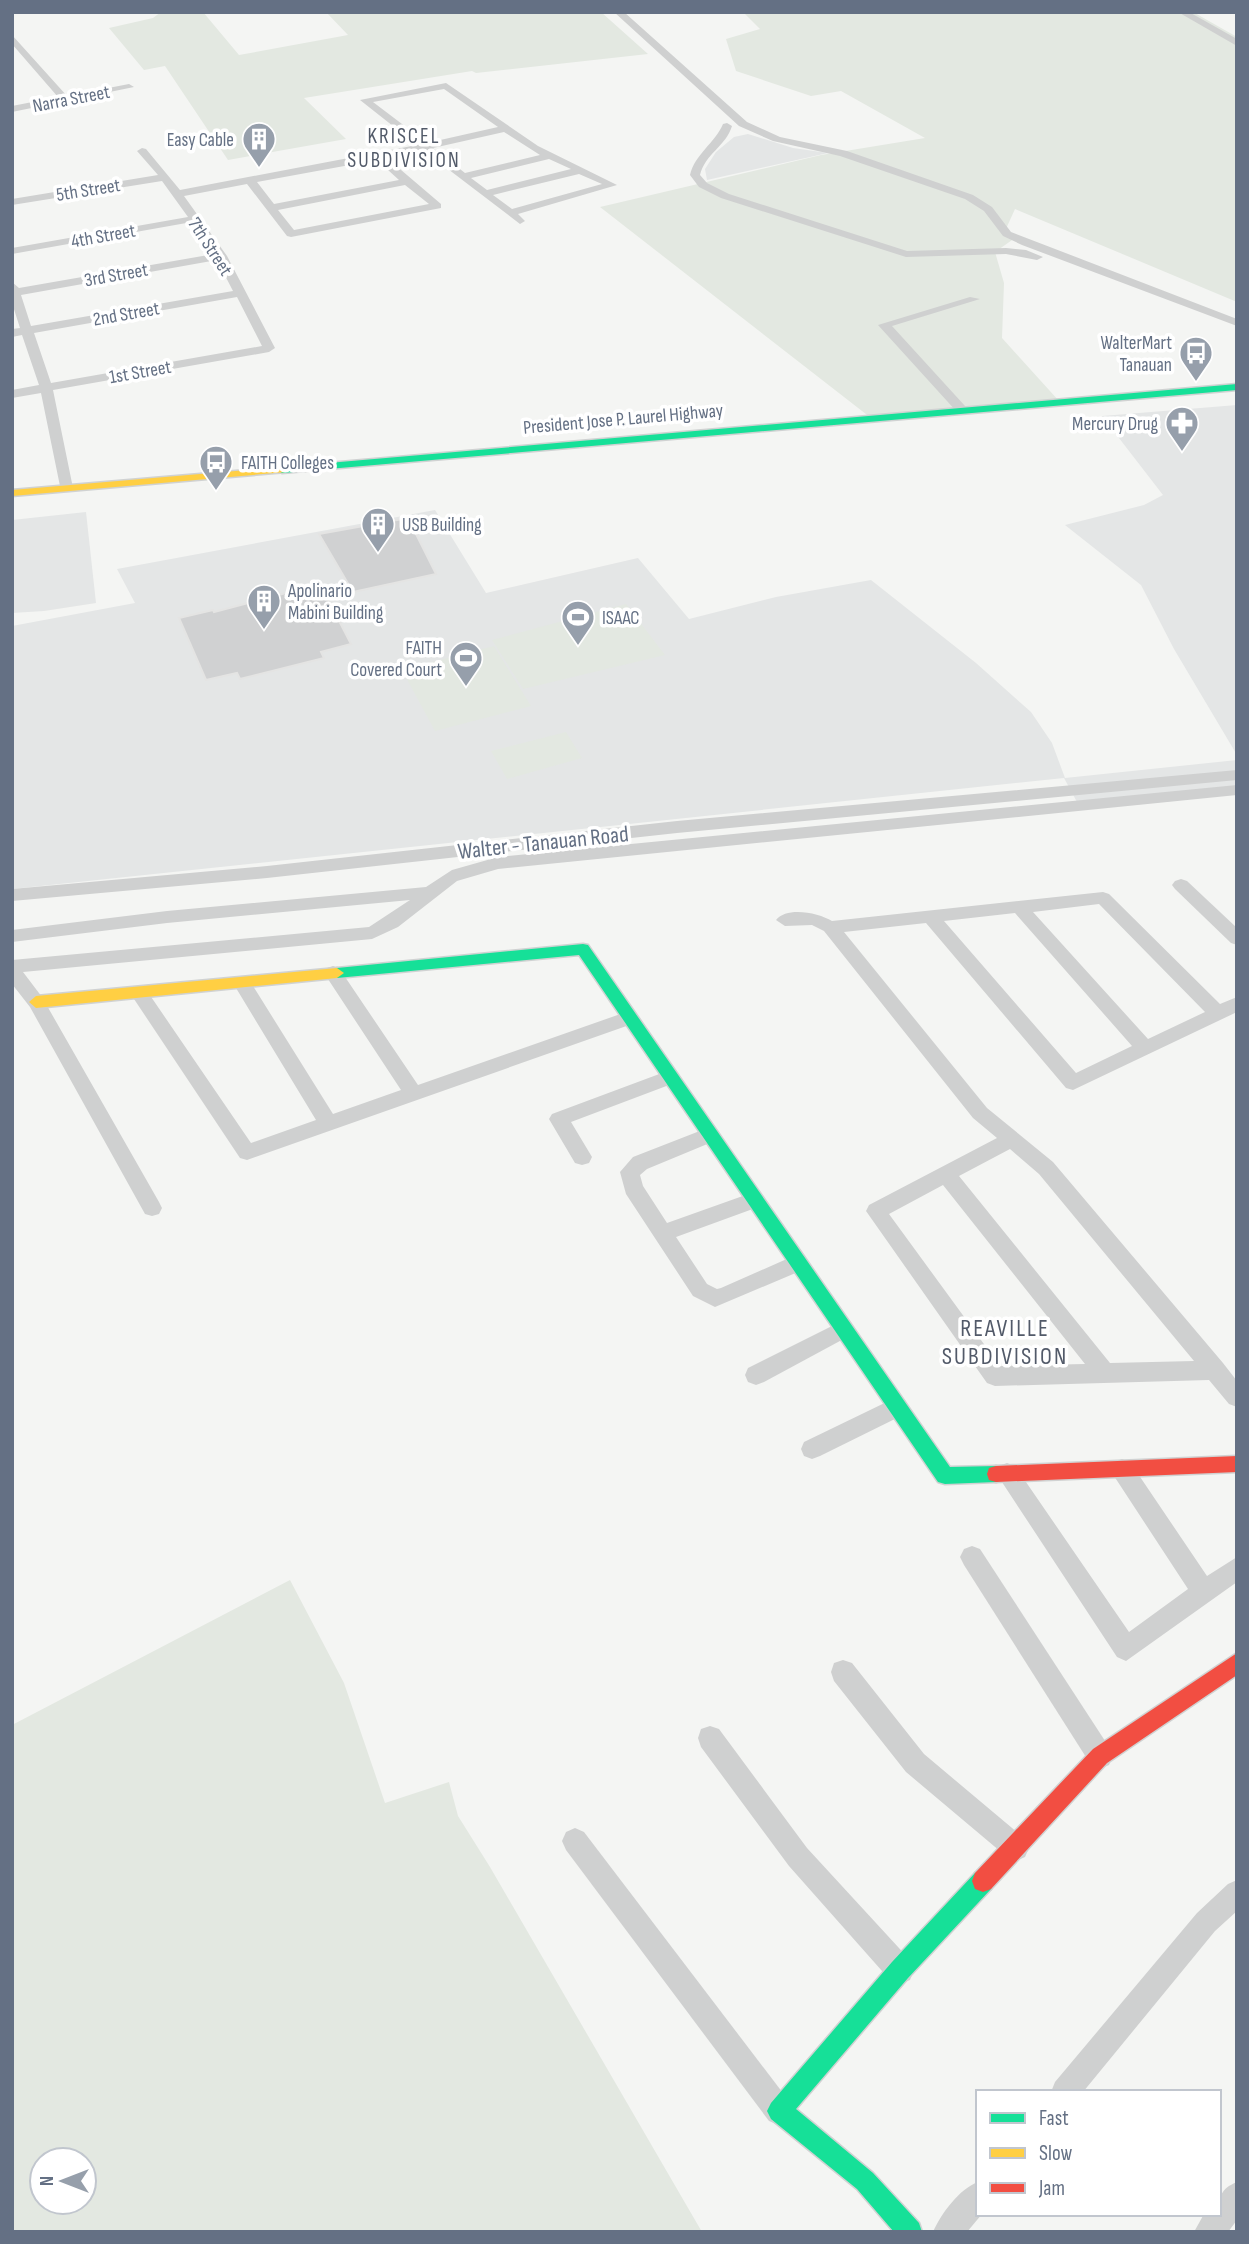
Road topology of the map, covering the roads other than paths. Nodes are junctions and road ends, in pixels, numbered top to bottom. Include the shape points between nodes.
1 (618, 12) edge
2 (1186, 13) edge
3 (608, 18) dead end
4 (624, 33) dead end
5 (12, 38) edge
6 (1237, 43) edge
7 (129, 87) dead end
8 (65, 99) junction
9 (12, 109) edge
10 (717, 117) dead end
11 (743, 124) junction
12 (727, 127) junction
13 (508, 128) junction
14 (424, 147) junction
15 (142, 151) dead end
16 (549, 156) junction
17 (379, 157) junction
18 (581, 170) junction
19 (164, 177) junction
20 (462, 177) junction
21 (250, 181) junction
22 (408, 181) junction
23 (176, 194) junction
24 (485, 194) junction
25 (12, 202) edge
26 (271, 208) junction
27 (510, 214) junction
28 (193, 219) junction
29 (520, 221) dead end
30 (1030, 249) junction
31 (12, 251) edge
32 (221, 256) junction
33 (13, 290) edge
34 (241, 293) junction
35 (974, 299) dead end
36 (1237, 323) edge
37 (26, 330) junction
38 (12, 333) edge
39 (1237, 335) edge
40 (269, 348) joint
41 (1237, 387) edge
42 (46, 388) junction
43 (12, 394) edge
44 (961, 409) junction
45 (66, 488) junction
46 (12, 493) edge
47 (1237, 775) edge
48 (1237, 790) edge
49 (1181, 885) dead end
50 (433, 892) junction
51 (12, 895) edge
52 (1019, 907) junction
53 (930, 916) junction
54 (785, 920) dead end
55 (830, 927) junction
56 (12, 936) edge
57 (1237, 939) edge
58 (12, 969) edge
59 (333, 974) junction
60 (242, 983) junction
61 (139, 993) junction
62 (36, 1002) junction
63 (1237, 1004) edge
64 (1217, 1013) junction
65 (629, 1018) junction
66 (1145, 1048) junction
67 (670, 1077) junction
68 (414, 1094) junction
69 (329, 1125) junction
70 (710, 1135) junction
71 (1010, 1140) junction
72 (582, 1157) dead end
73 (946, 1174) junction
74 (754, 1199) junction
75 (152, 1208) dead end
76 (661, 1234) junction
77 (798, 1262) junction
78 (844, 1329) junction
79 (1216, 1370) junction
80 (1105, 1373) junction
81 (756, 1374) dead end
82 (1237, 1397) edge
83 (897, 1407) junction
84 (812, 1449) dead end
85 (1237, 1464) edge
86 (1122, 1469) junction
87 (1007, 1473) junction
88 (972, 1557) dead end
89 (1237, 1568) edge
90 (1204, 1592) junction
91 (1237, 1663) edge
92 (843, 1672) dead end
93 (710, 1738) dead end
94 (1100, 1756) junction
95 (575, 1841) dead end
96 (1016, 1848) junction
97 (1237, 1893) edge
98 (900, 1970) junction
99 (1067, 2090) edge
100 (779, 2111) junction
101 (1237, 2196) edge
102 (976, 2198) edge
103 (910, 2232) edge
104 (948, 2232) edge
105 (1209, 2232) edge

1 - 11 street
2 - 6 street
3 - 4 street
5 - 8 street
7 - 8 street, Narra Street
8 - 9 street, Narra Street
10 - 12 street
11 - 12 street
11 - 30 street via 777,139 843,153 969,197 988,209 1007,234
12 - 30 street via 697,164 695,175 703,185 725,196 905,254 927,257
13 - 14 street
13 - 14 street via 446,86 365,100
13 - 16 street
14 - 17 street
14 - 20 street
15 - 19 street, 7th Street
16 - 18 street
16 - 20 street
17 - 21 street
17 - 22 street
18 - 24 street
18 - 27 street via 612,185
19 - 23 street, 7th Street
19 - 25 street, 5th Street
20 - 24 street
21 - 23 street
21 - 26 street
22 - 26 street
22 - 26 street via 437,206 291,234
23 - 28 street, 7th Street
24 - 27 street
27 - 29 street
28 - 31 street, 4th Street
28 - 32 street, 7th Street
30 - 36 street
30 - 39 street
32 - 33 street, 3rd Street
32 - 34 street, 7th Street
33 - 37 street
34 - 37 street, 2nd Street
34 - 40 street, 7th Street
35 - 44 street via 884,325
37 - 38 street, 2nd Street
37 - 42 street
40 - 42 street, 1st Street
41 - 44 main road, President Jose P. Laurel Highway
42 - 43 street, 1st Street
42 - 45 street
44 - 45 main road, President Jose P. Laurel Highway
45 - 46 main road, President Jose P. Laurel Highway
47 - 51 street, Walter - Tanauan Road
48 - 50 street via 498,863 468,870
49 - 57 street
50 - 56 street
50 - 58 street via 372,933
52 - 53 street
52 - 64 street via 1103,898
52 - 66 street
53 - 55 street
53 - 66 street via 1073,1083
54 - 55 street via 815,919
55 - 71 street via 980,1114
58 - 62 street
59 - 60 main road
59 - 65 main road via 583,949
59 - 68 street
60 - 61 main road
60 - 69 street
61 - 62 main road
61 - 69 street via 247,1152
62 - 75 street
63 - 64 street
64 - 66 street
65 - 67 main road
65 - 68 street
67 - 70 main road
67 - 72 street via 559,1119
68 - 69 street
70 - 74 main road
70 - 76 street via 640,1163 630,1172 633,1188
71 - 73 street
71 - 79 street via 1046,1168
73 - 80 street
73 - 80 street via 877,1211 995,1376
74 - 76 street
74 - 77 main road
76 - 77 street via 700,1290 715,1298
77 - 78 main road
78 - 81 street
78 - 83 main road
79 - 80 street
79 - 82 street
83 - 84 street
83 - 87 main road via 945,1476
85 - 86 main road
86 - 87 main road
86 - 90 street
87 - 90 street via 1126,1649
88 - 94 street
89 - 90 street
91 - 94 main road
92 - 96 street via 915,1763
93 - 98 street via 798,1857
94 - 96 main road
95 - 100 street
96 - 98 main road
97 - 99 street via 1206,1923
98 - 100 main road
100 - 103 main road via 865,2181
101 - 105 street
102 - 104 street

